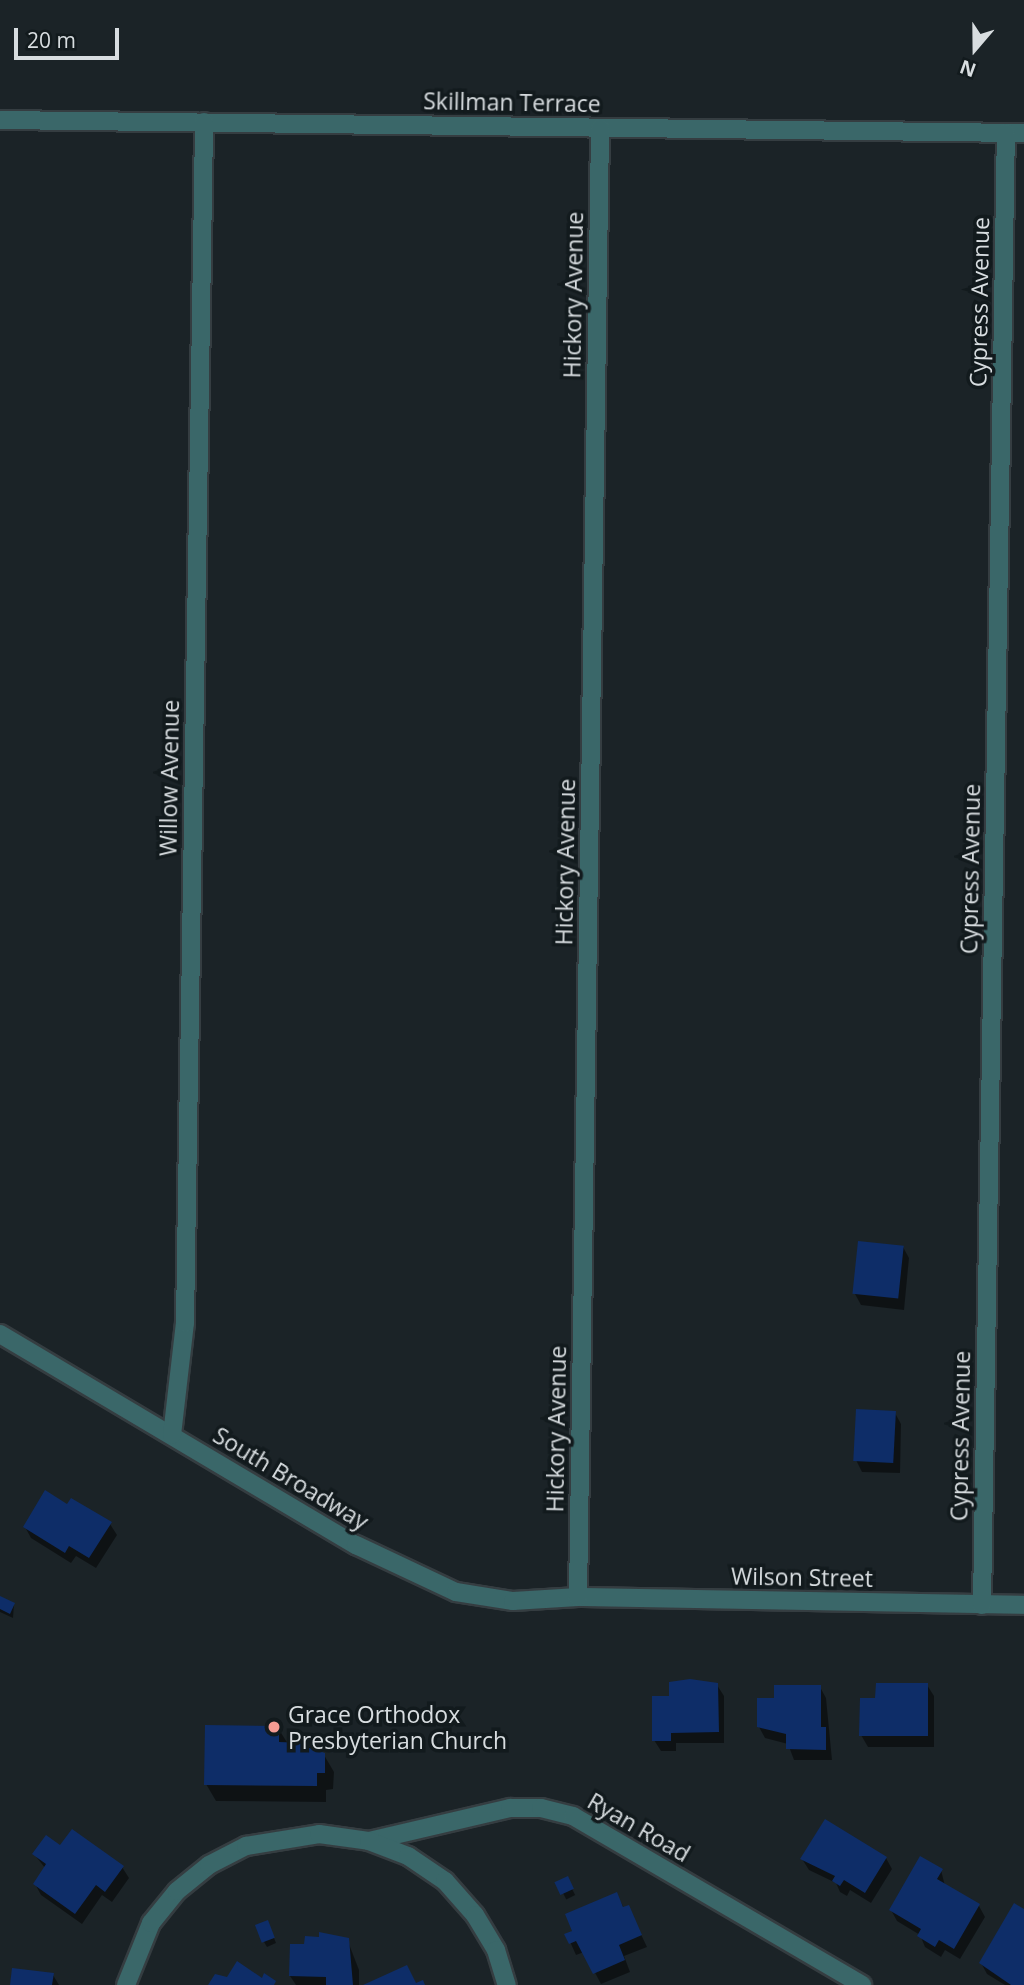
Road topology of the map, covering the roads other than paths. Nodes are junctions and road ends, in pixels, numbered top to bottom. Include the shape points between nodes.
1 (0, 120) edge
2 (204, 122) junction
3 (600, 128) junction
4 (1015, 133) edge
5 (0, 1334) edge
6 (172, 1435) junction
7 (578, 1597) junction
8 (982, 1605) junction
9 (1024, 1605) edge
10 (369, 1841) junction
11 (126, 1985) edge
12 (507, 1985) edge
13 (862, 1985) edge

1 - 2 street, Skillman Terrace
2 - 3 street, Skillman Terrace
2 - 6 street, Willow Avenue via 186,1309
3 - 4 street, Skillman Terrace
3 - 7 street, Hickory Avenue
4 - 8 street, Cypress Avenue
5 - 6 street, South Broadway
6 - 7 street, South Broadway via 409,1574 456,1592 513,1601
7 - 8 street, Wilson Street
8 - 9 street, Wilson Street
10 - 11 street via 319,1834 282,1837 246,1846 209,1865 177,1891 151,1923
10 - 12 street via 408,1856 445,1881 475,1915 496,1950
10 - 13 street, Ryan Road via 510,1808 541,1808 573,1816

